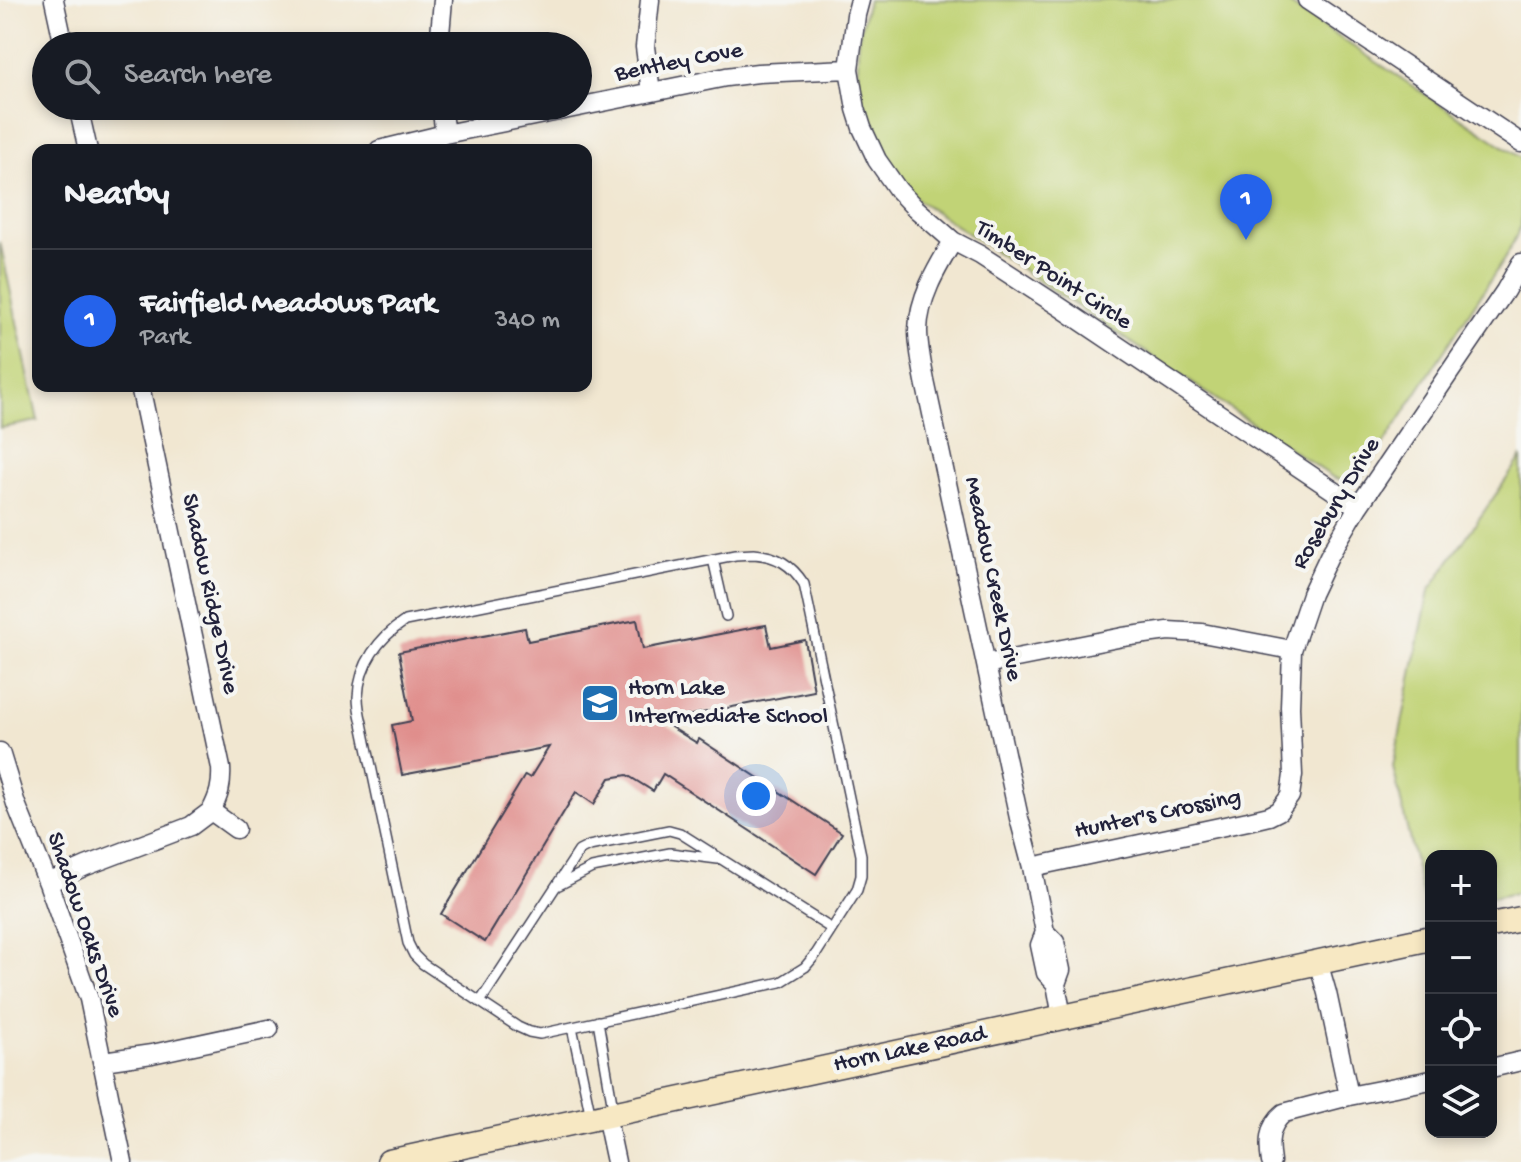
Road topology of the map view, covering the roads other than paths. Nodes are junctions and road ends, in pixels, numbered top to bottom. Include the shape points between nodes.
1 (54, 0) edge
2 (443, 0) edge
3 (650, 0) edge
4 (860, 0) edge
5 (1307, 0) edge
6 (61, 32) edge
7 (440, 32) edge
8 (849, 69) junction
9 (651, 92) junction
10 (592, 104) edge
11 (81, 120) edge
12 (443, 120) edge
13 (514, 120) edge
14 (445, 134) junction
15 (1521, 143) edge
16 (87, 144) edge
17 (404, 144) edge
18 (953, 241) junction
19 (1521, 263) edge
20 (141, 392) edge
21 (1358, 507) junction
22 (713, 559) junction
23 (726, 616) dead end
24 (1292, 650) junction
25 (986, 664) junction
26 (0, 752) edge
27 (1288, 800) joint
28 (211, 811) junction
29 (236, 829) dead end
30 (721, 859) junction
31 (1032, 867) junction
32 (48, 883) junction
33 (555, 887) junction
34 (1521, 919) edge
35 (1497, 924) edge
36 (832, 929) junction
37 (1425, 939) edge
38 (1318, 962) junction
39 (480, 1002) junction
40 (1062, 1017) junction
41 (598, 1021) junction
42 (572, 1027) junction
43 (269, 1029) dead end
44 (103, 1061) junction
45 (1521, 1061) edge
46 (1497, 1067) edge
47 (1425, 1081) edge
48 (1349, 1096) junction
49 (604, 1116) junction
50 (123, 1162) edge
51 (389, 1162) edge
52 (616, 1162) edge
53 (1271, 1162) edge

1 - 6 street
2 - 7 street
3 - 9 street via 645,47
4 - 8 street, Timber Point Circle
5 - 15 street
8 - 9 street, Bentley Cove via 758,73
8 - 18 street, Timber Point Circle via 856,109 877,160 898,190
9 - 10 street, Bentley Cove
11 - 16 street
12 - 14 street
13 - 14 street, Bentley Cove
14 - 17 street, Bentley Cove
18 - 21 street, Timber Point Circle
18 - 25 street, Meadow Creek Drive via 926,293 918,330
19 - 21 street, Rosebury Drive
20 - 28 street, Shadow Ridge Drive via 221,768 219,796
21 - 24 street, Rosebury Drive via 1311,594
22 - 23 lane
22 - 36 lane via 769,555 789,566 804,584 861,855 857,890
22 - 39 lane via 405,621 372,653 358,697 408,943 423,964
24 - 25 street via 1202,633 1158,631
24 - 27 street, Rosebury Drive via 1293,775
25 - 31 street, Meadow Creek Drive
26 - 32 street, Shadow Oaks Drive
27 - 31 street, Hunter's Crossing via 1269,816
28 - 29 street
28 - 32 street via 191,826
30 - 33 lane via 670,853 592,868
30 - 33 lane via 669,830 589,846 579,851
30 - 36 lane
31 - 40 street, Meadow Creek Drive via 1045,932 1040,945
32 - 44 street, Shadow Oaks Drive via 85,985
33 - 39 lane
34 - 35 main road
36 - 41 lane via 805,967 781,982
37 - 38 main road, Horn Lake Road
38 - 40 main road, Horn Lake Road
38 - 48 street
39 - 42 lane via 529,1032
40 - 49 main road, Horn Lake Road
41 - 42 lane
41 - 49 lane
42 - 49 lane
43 - 44 street
44 - 50 street, Shadow Oaks Drive
45 - 46 street
47 - 48 street
48 - 53 street via 1278,1118 1269,1137
49 - 51 main road, Horn Lake Road
49 - 52 street

